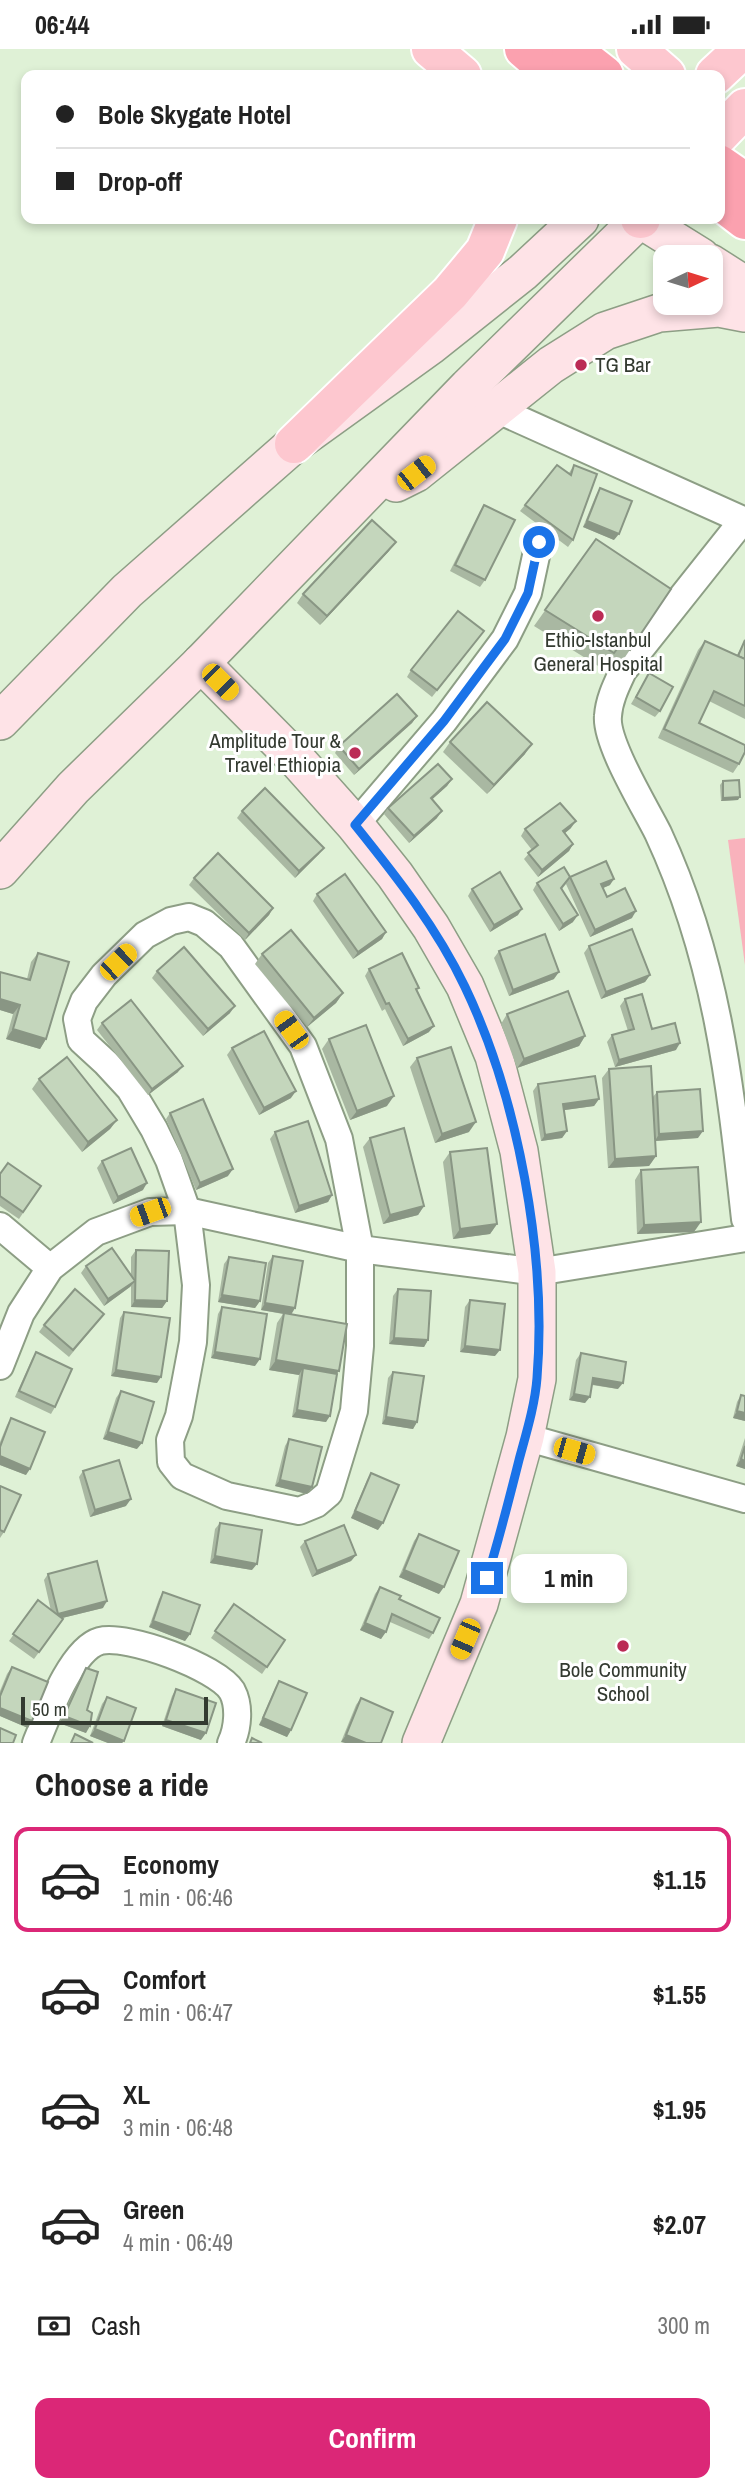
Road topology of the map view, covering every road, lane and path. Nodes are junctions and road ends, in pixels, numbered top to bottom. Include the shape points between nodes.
1 (524, 49) edge
2 (571, 49) edge
3 (636, 49) edge
4 (743, 49) edge
5 (548, 70) edge
6 (598, 70) edge
7 (660, 70) edge
8 (720, 70) edge
9 (725, 168) edge
10 (745, 182) edge
11 (725, 205) edge
12 (745, 220) edge
13 (496, 224) edge
14 (575, 224) edge
15 (635, 224) edge
16 (648, 224) edge
17 (682, 245) edge
18 (723, 271) edge
19 (745, 285) edge
20 (745, 313) edge
21 (496, 409) junction
22 (293, 444) junction
23 (349, 508) junction
24 (744, 521) edge
25 (539, 542) dead end
26 (201, 663) junction
27 (0, 721) edge
28 (355, 825) junction
29 (0, 870) edge
30 (187, 1211) junction
31 (745, 1219) edge
32 (0, 1226) edge
33 (745, 1238) edge
34 (360, 1249) junction
35 (50, 1268) junction
36 (537, 1272) junction
37 (0, 1366) edge
38 (525, 1437) junction
39 (745, 1499) edge
40 (36, 1743) edge
41 (231, 1743) edge
42 (421, 1743) edge

1 - 5 highway
2 - 6 highway
3 - 7 main road
4 - 8 main road
9 - 10 highway
11 - 12 highway
13 - 22 main road via 485,251 450,293
14 - 22 main road via 430,346
15 - 23 main road
16 - 17 main road
18 - 19 main road
20 - 21 main road via 719,309 659,313 605,331 551,365
21 - 23 main road via 416,473
21 - 24 street
22 - 27 main road via 127,591
23 - 26 main road
24 - 31 street via 623,671 607,719 697,931 731,1088
25 - 28 street via 528,593 505,639 444,721
26 - 28 main road
26 - 29 main road via 73,788
28 - 36 main road via 431,927 465,986 494,1056 519,1151
30 - 34 street
30 - 34 street via 196,1285 193,1342 170,1440 171,1462 183,1476 227,1496 299,1511 330,1493 354,1411 360,1346
30 - 34 street via 154,1129 130,1089 80,1040 76,1019 104,975 145,936 189,917 204,923 231,946 303,1046 339,1139
30 - 35 street via 150,1212 96,1232
32 - 35 street
33 - 36 street
34 - 36 street
35 - 37 street via 21,1313
36 - 38 main road via 537,1379
38 - 39 street
38 - 42 main road via 479,1604
40 - 41 street via 78,1657 100,1641 140,1643 217,1676 232,1691 237,1710

